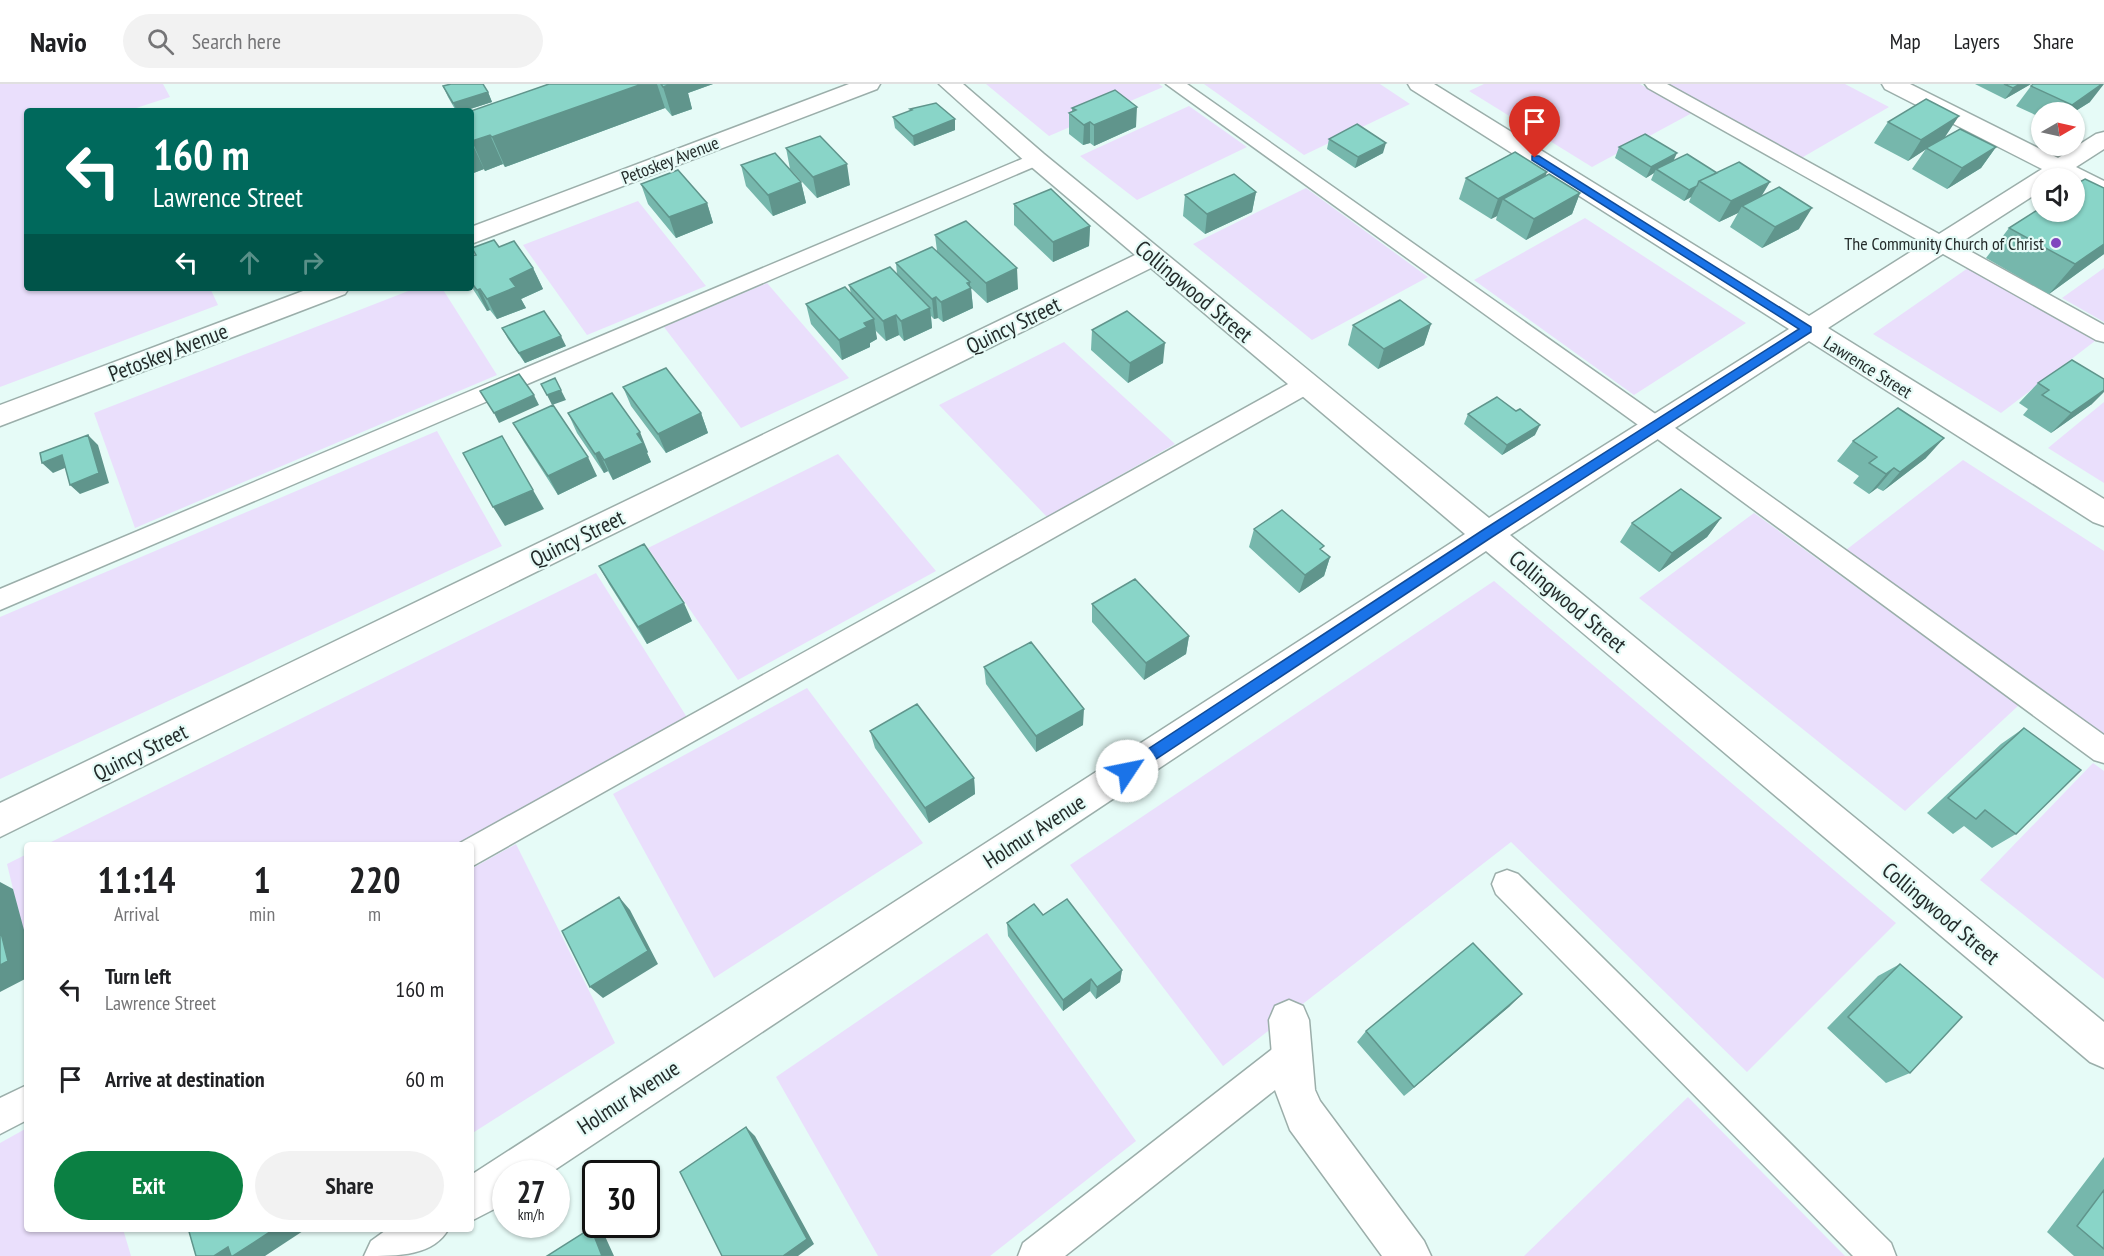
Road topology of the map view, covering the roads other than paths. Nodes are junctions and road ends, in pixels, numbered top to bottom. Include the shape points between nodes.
1 (869, 84) edge
2 (950, 84) edge
3 (1175, 84) edge
4 (1419, 84) edge
5 (1653, 84) edge
6 (1893, 84) edge
7 (2104, 139) edge
8 (1036, 159) junction
9 (2036, 168) edge
10 (2059, 168) edge
11 (2031, 186) edge
12 (2085, 186) edge
13 (2104, 191) edge
14 (474, 235) edge
15 (1940, 244) junction
16 (1154, 256) junction
17 (328, 291) edge
18 (1807, 329) junction
19 (2104, 335) edge
20 (1307, 384) junction
21 (0, 416) edge
22 (1656, 426) junction
23 (2104, 514) edge
24 (1488, 534) junction
25 (0, 600) edge
26 (2104, 752) edge
27 (0, 820) edge
28 (474, 851) edge
29 (1507, 884) dead end
30 (1291, 1037) joint
31 (2104, 1048) edge
32 (24, 1104) edge
33 (0, 1117) edge
34 (533, 1160) edge
35 (492, 1187) edge
36 (474, 1198) edge
37 (422, 1232) edge
38 (386, 1256) edge
39 (1036, 1256) edge
40 (1409, 1256) edge
41 (1878, 1256) edge

1 - 14 street, Petoskey Avenue
2 - 8 street, Collingwood Street
3 - 22 lane
4 - 18 street, Lawrence Street
5 - 15 lane
6 - 9 street
7 - 10 street, Holmur Avenue
8 - 16 street, Collingwood Street
8 - 25 lane
11 - 15 street, Holmur Avenue
12 - 13 street
15 - 18 street, Holmur Avenue
15 - 19 lane
16 - 20 street, Collingwood Street
16 - 27 street, Quincy Street
17 - 21 street, Petoskey Avenue
18 - 22 street, Holmur Avenue
18 - 23 street, Lawrence Street
20 - 24 street, Collingwood Street
20 - 28 lane
22 - 24 street, Holmur Avenue
22 - 26 lane
24 - 31 street, Collingwood Street
24 - 34 street, Holmur Avenue
29 - 41 lane
30 - 39 lane
30 - 40 street via 1295,1090 1305,1115
32 - 33 lane
35 - 36 street
37 - 38 street

